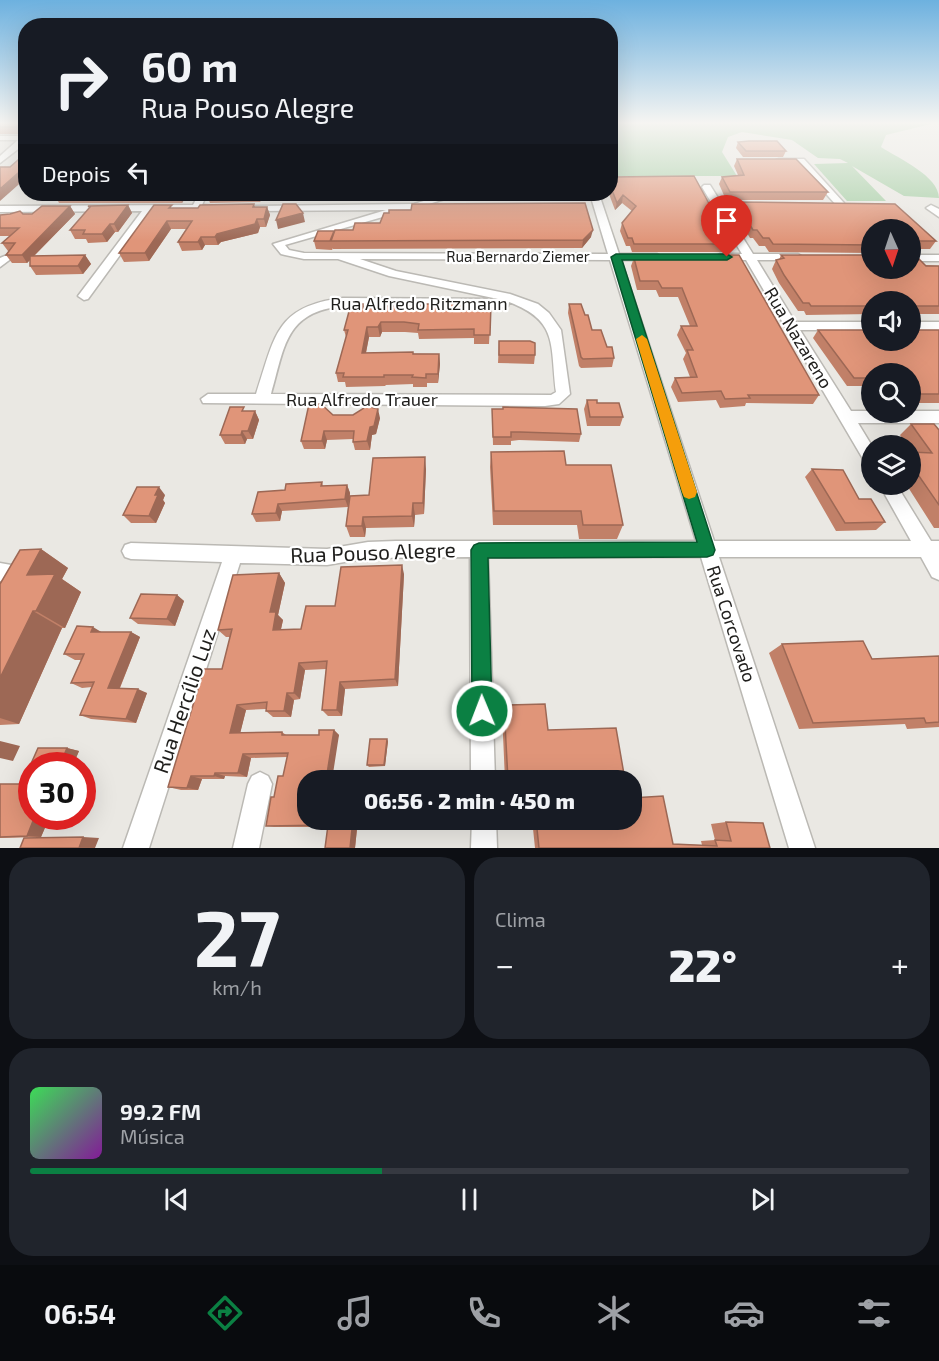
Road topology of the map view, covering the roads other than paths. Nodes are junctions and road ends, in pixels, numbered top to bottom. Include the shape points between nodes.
1 (770, 162) edge
2 (783, 162) edge
3 (802, 162) edge
4 (707, 186) dead end
5 (200, 201) edge
6 (409, 201) edge
7 (430, 201) edge
8 (595, 201) edge
9 (830, 205) edge
10 (455, 206) edge
11 (387, 207) junction
12 (408, 207) junction
13 (149, 208) junction
14 (196, 208) junction
15 (218, 208) edge
16 (240, 208) edge
17 (0, 209) edge
18 (278, 244) junction
19 (342, 257) junction
20 (616, 257) junction
21 (672, 257) edge
22 (705, 257) edge
23 (750, 257) junction
24 (805, 258) edge
25 (921, 258) edge
26 (939, 258) edge
27 (441, 284) junction
28 (469, 290) junction
29 (84, 297) dead end
30 (430, 303) junction
31 (463, 303) junction
32 (528, 303) junction
33 (791, 326) junction
34 (861, 326) edge
35 (921, 326) edge
36 (939, 326) edge
37 (208, 399) dead end
38 (262, 399) junction
39 (846, 417) junction
40 (939, 417) edge
41 (861, 441) edge
42 (895, 495) edge
43 (933, 549) edge
44 (479, 550) junction
45 (707, 550) junction
46 (131, 551) dead end
47 (234, 554) junction
48 (939, 571) edge
49 (0, 572) edge
50 (0, 613) edge
51 (483, 770) edge
52 (260, 784) dead end
53 (484, 830) edge
54 (136, 848) edge
55 (246, 848) edge
56 (484, 848) edge
57 (802, 848) edge

1 - 2 street
3 - 9 street via 846,205
4 - 23 street, Rua Nazareno via 724,205
5 - 14 street
6 - 11 street
7 - 12 street
8 - 20 street, Rua Corcovado
10 - 12 street
11 - 12 street
11 - 16 street
11 - 18 street via 288,234
12 - 18 street
13 - 14 street
13 - 17 street
13 - 29 street
14 - 15 street
18 - 19 street, Rua Bernardo Ziemer via 290,254
19 - 20 street, Rua Bernardo Ziemer
19 - 27 street, Rua Alfredo Trauer
20 - 21 street, Rua Bernardo Ziemer
20 - 45 street, Rua Corcovado
22 - 23 street
23 - 24 street
23 - 33 street, Rua Nazareno
25 - 26 street
27 - 28 street, Rua Alfredo Trauer
27 - 30 street via 445,289 443,296
28 - 31 street via 474,299
28 - 32 street, Rua Alfredo Trauer
30 - 31 street, Rua Alfredo Ritzmann
30 - 38 street, Rua Alfredo Ritzmann via 334,302 302,312 287,328
31 - 32 street, Rua Alfredo Ritzmann
32 - 38 street, Rua Alfredo Trauer via 552,325 564,390 545,400
33 - 34 street
33 - 39 street, Rua Nazareno
35 - 36 street
37 - 38 street, Rua Alfredo Trauer
39 - 40 street
39 - 41 street, Rua Nazareno
42 - 43 street
43 - 45 street, Rua Pouso Alegre
43 - 48 street
44 - 45 street, Rua Pouso Alegre
44 - 47 street, Rua Pouso Alegre via 377,550 327,557
44 - 51 street
45 - 57 street, Rua Corcovado
46 - 47 street, Rua Pouso Alegre
47 - 54 street, Rua Hercílio Luz
49 - 50 street via 10,572 17,579
52 - 55 street
53 - 56 street

